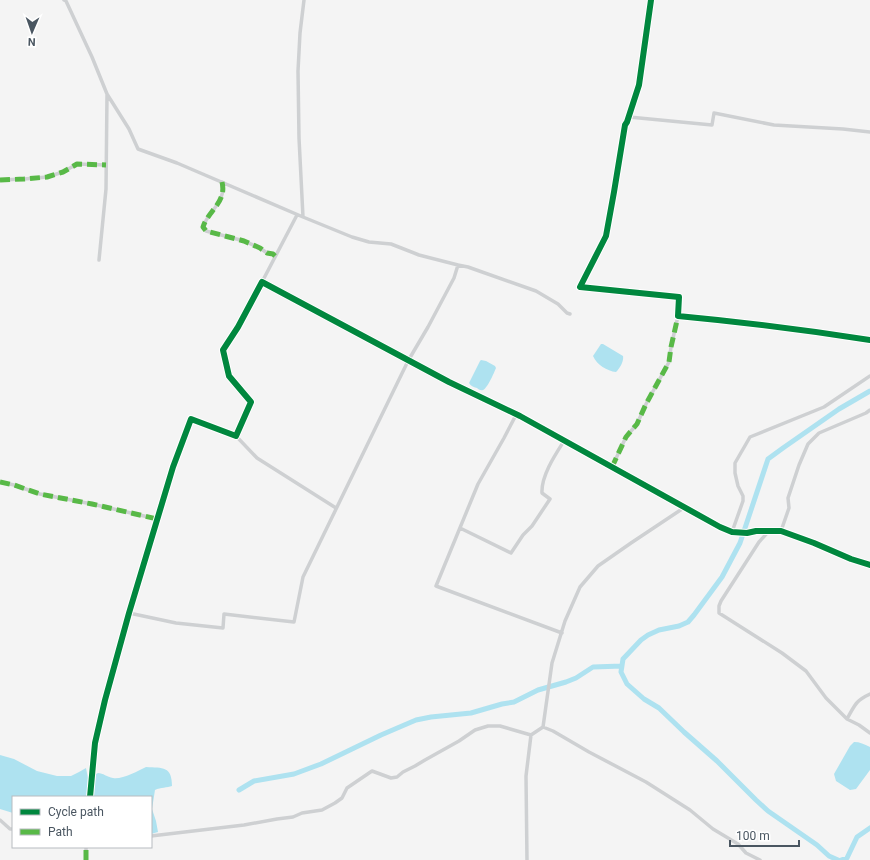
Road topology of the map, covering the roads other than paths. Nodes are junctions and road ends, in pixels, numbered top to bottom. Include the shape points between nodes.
1 (64, 0) edge
2 (304, 0) edge
3 (651, 0) edge
4 (107, 94) junction
5 (629, 117) junction
6 (870, 132) edge
7 (106, 165) junction
8 (0, 180) edge
9 (222, 182) junction
10 (297, 215) junction
11 (303, 217) junction
12 (275, 256) junction
13 (99, 260) dead end
14 (458, 265) junction
15 (262, 282) junction
16 (570, 314) dead end
17 (678, 316) junction
18 (870, 340) edge
19 (408, 361) junction
20 (870, 376) edge
21 (870, 410) edge
22 (516, 414) junction
23 (236, 436) junction
24 (564, 441) junction
25 (612, 467) junction
26 (0, 482) edge
27 (336, 508) junction
28 (685, 508) junction
29 (157, 519) junction
30 (460, 528) junction
31 (769, 531) junction
32 (782, 531) junction
33 (732, 532) junction
34 (870, 565) edge
35 (129, 613) junction
36 (562, 633) junction
37 (870, 694) edge
38 (848, 719) junction
39 (543, 727) junction
40 (870, 733) edge
41 (531, 735) junction
42 (90, 796) edge
43 (0, 820) edge
44 (12, 829) edge
45 (152, 836) edge
46 (86, 848) edge
47 (86, 860) edge
48 (527, 860) edge
49 (760, 860) edge

1 - 4 street
2 - 11 street via 298,71
3 - 5 street via 640,85
4 - 7 street
4 - 9 street via 138,149 177,162
5 - 6 street via 712,125 714,113 774,125
5 - 17 street via 625,125 606,236 580,288 679,297
7 - 8 street via 77,164 47,177
7 - 13 street
9 - 10 street
9 - 12 street via 221,199 202,227 244,241
10 - 11 street
10 - 12 street
11 - 14 street via 352,237 391,244 419,255
12 - 15 street
14 - 16 street via 536,291
14 - 19 street via 454,278
15 - 19 street
15 - 23 street via 223,350 229,376 251,402
17 - 18 street via 744,322
17 - 25 street via 669,362 637,424 626,437
19 - 22 street
19 - 27 street
20 - 33 street via 824,407 750,438 735,463 735,473 743,501
21 - 32 street via 819,433 808,444 788,498 789,508
22 - 24 street
22 - 30 street via 478,484
23 - 27 street via 257,458
23 - 29 street via 191,419
24 - 25 street
24 - 30 street via 544,479 542,493 550,499 511,553
25 - 28 street
26 - 29 street via 40,494
27 - 35 street via 303,576 294,622 224,614 223,628 176,623
28 - 33 street
28 - 36 street via 598,566 580,587
29 - 35 street
30 - 36 street via 436,586
31 - 32 street
31 - 33 street
31 - 38 street via 759,542 721,601 719,613 806,671 826,698
32 - 34 street
35 - 42 street via 95,743
36 - 39 street via 552,663
37 - 38 street via 855,704
38 - 40 street
39 - 41 street
39 - 49 street via 646,782 738,844 746,853
41 - 45 street via 500,726 488,726 475,730 397,777 391,778 372,771 347,788 342,798 322,810 244,825
41 - 48 street via 526,776
43 - 44 street
46 - 47 street

